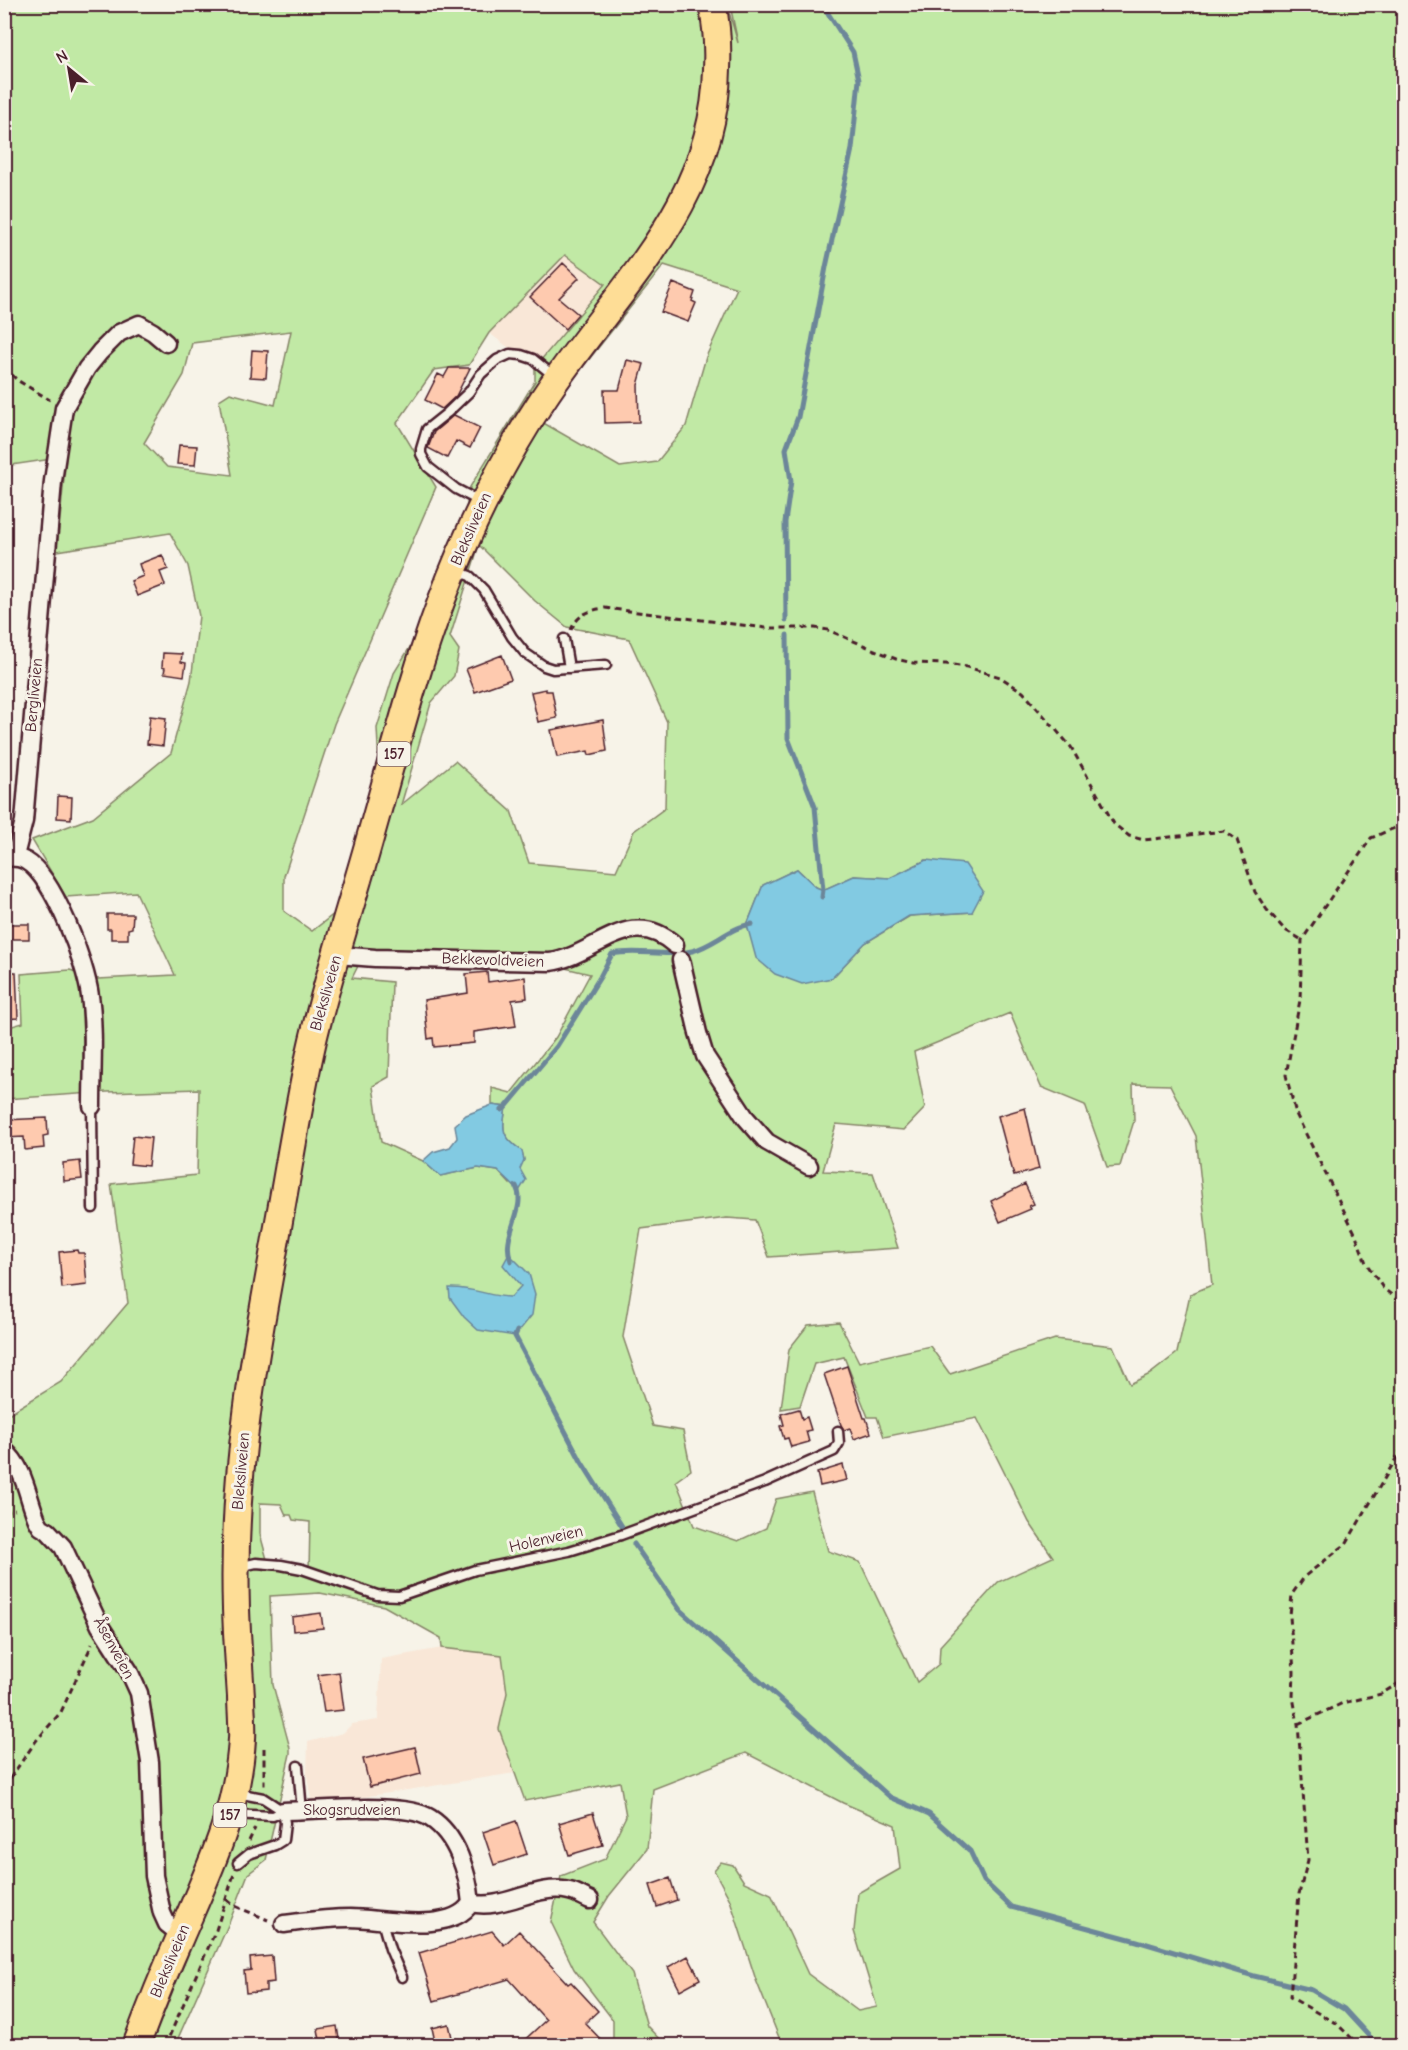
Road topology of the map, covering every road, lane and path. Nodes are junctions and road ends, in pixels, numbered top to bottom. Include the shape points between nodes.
1 (712, 4) edge
2 (166, 343) dead end
3 (4, 367) edge
4 (557, 378) junction
5 (64, 408) junction
6 (482, 503) junction
7 (453, 570) junction
8 (564, 639) joint
9 (606, 665) dead end
10 (569, 668) junction
11 (1404, 824) edge
12 (10, 857) edge
13 (1302, 940) junction
14 (337, 955) junction
15 (92, 1106) joint
16 (809, 1166) dead end
17 (93, 1208) dead end
18 (1404, 1305) edge
19 (838, 1431) dead end
20 (1404, 1445) edge
21 (4, 1449) edge
22 (236, 1568) junction
23 (100, 1626) junction
24 (1404, 1680) edge
25 (1298, 1724) junction
26 (298, 1766) dead end
27 (4, 1787) edge
28 (232, 1803) junction
29 (283, 1811) junction
30 (302, 1811) junction
31 (238, 1863) joint
32 (226, 1900) junction
33 (590, 1900) dead end
34 (471, 1903) junction
35 (382, 1921) junction
36 (284, 1924) joint
37 (181, 1935) junction
38 (402, 1977) dead end
39 (136, 2046) edge
40 (165, 2046) edge
41 (1360, 2046) edge

1 - 4 main road, Bleksliveien / 157 via 717,35 717,87 710,132 696,172 679,209 643,267
2 - 5 street, Bergliveien via 139,324 119,333 87,368
3 - 5 path via 17,380
4 - 6 main road, Bleksliveien / 157 via 518,437
4 - 6 lane via 533,359 510,354 481,374 469,392 427,429 421,449 428,467
5 - 12 street, Bergliveien via 53,481 24,821
6 - 7 main road, Bleksliveien / 157
7 - 10 lane via 470,576 484,590 525,652 544,666
7 - 14 main road, Bleksliveien / 157 via 415,680
8 - 10 lane
8 - 13 path via 580,616 605,608 766,628 828,630 896,659 946,664 1000,677 1023,693 1071,747 1114,824 1129,836 1144,840 1224,831 1237,840 1255,892 1267,910 1285,930
9 - 10 lane
11 - 13 path via 1371,838
12 - 15 street, Bergliveien via 27,861 43,879 80,956 92,1006
13 - 18 path via 1300,1000 1286,1075 1296,1114 1366,1263 1383,1288
14 - 16 street, Bekkevoldveien via 550,962 571,957 627,930 655,933 678,952 705,1056 767,1142
14 - 22 main road, Bleksliveien / 157 via 298,1111 266,1291 240,1470
15 - 17 lane
19 - 22 lane, Holenveien via 839,1443 834,1451 765,1482 621,1535 569,1551 475,1570 399,1596 377,1595 281,1564 256,1563
20 - 25 path via 1346,1544 1305,1576 1292,1594 1293,1697
21 - 23 street, Åsenveien via 23,1475 37,1521 63,1547
22 - 28 main road, Bleksliveien / 157 via 243,1738
23 - 27 path via 61,1712
23 - 37 street, Åsenveien via 139,1693 150,1762 154,1876 167,1924
24 - 25 path via 1381,1694 1343,1703
25 - 41 path via 1308,1860 1299,1894 1290,1997 1338,2024
26 - 30 lane
28 - 29 lane, Skogsrudveien via 273,1816
28 - 29 lane, Skogsrudveien via 263,1798
28 - 37 main road, Bleksliveien / 157 via 218,1852
29 - 30 street, Skogsrudveien
29 - 31 lane via 282,1840
30 - 34 street, Skogsrudveien via 382,1808 429,1817 453,1843 464,1867
31 - 32 path
32 - 36 path via 264,1919
32 - 40 path
33 - 34 street via 568,1890 555,1890 492,1905
34 - 35 street via 467,1910 439,1920
35 - 36 street via 321,1918
35 - 38 lane
37 - 39 main road, Bleksliveien / 157

